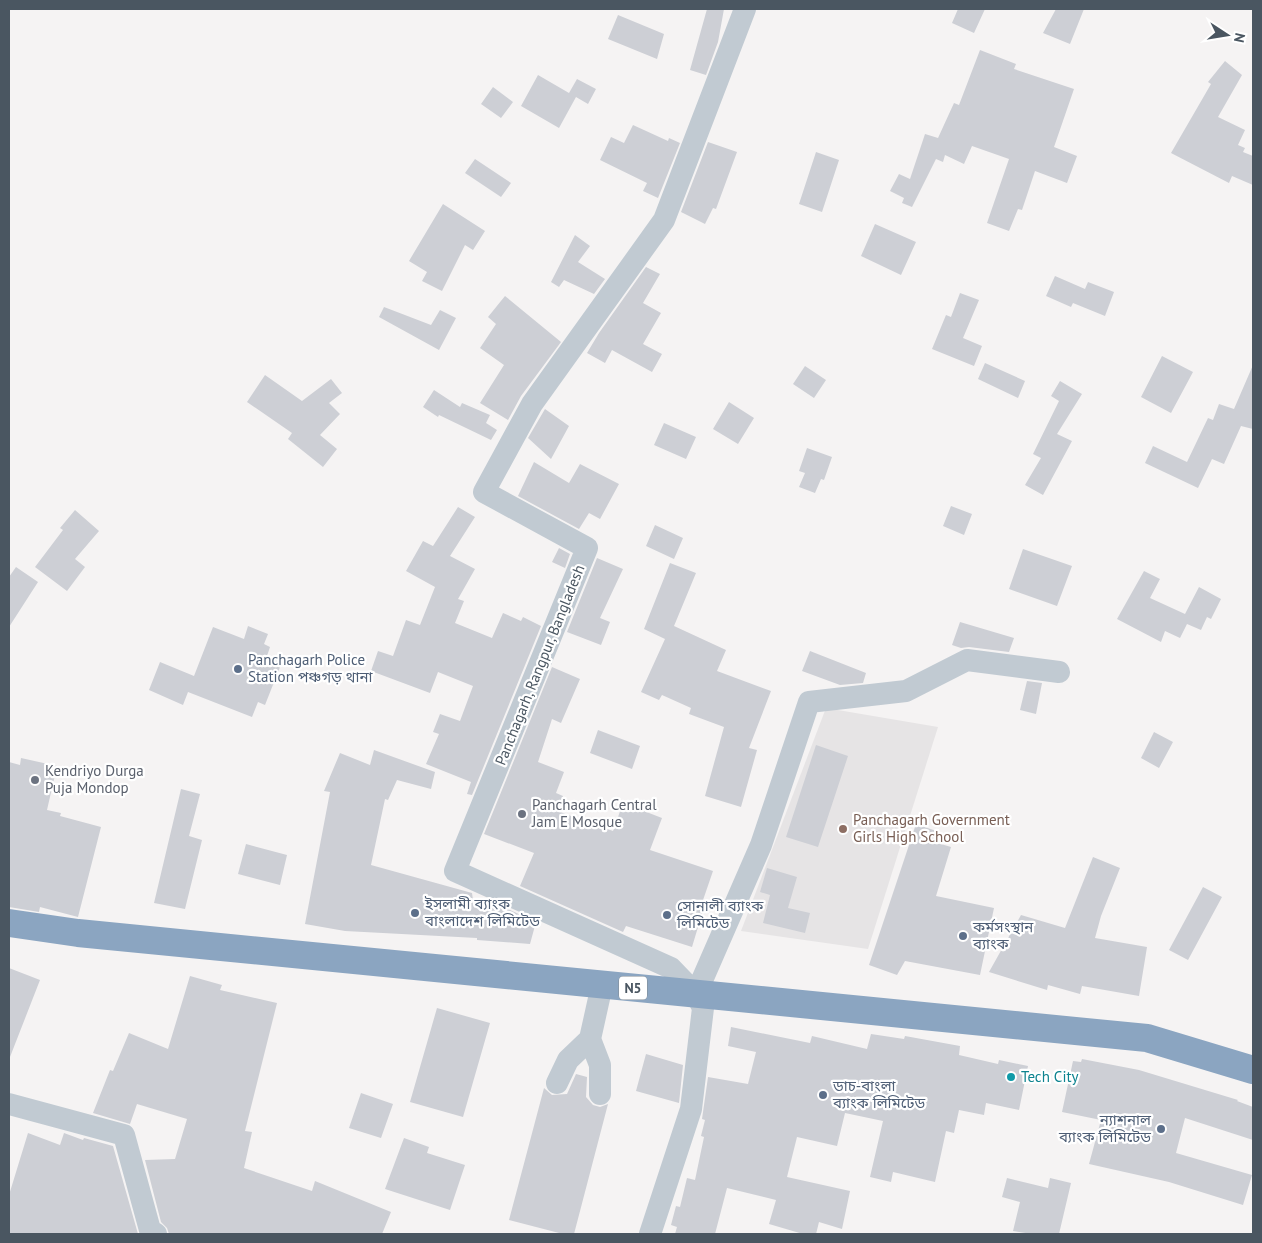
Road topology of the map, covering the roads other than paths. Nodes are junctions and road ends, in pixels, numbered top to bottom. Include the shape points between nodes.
1 (745, 9) edge
2 (1059, 672) dead end
3 (9, 923) edge
4 (602, 985) junction
5 (696, 994) junction
6 (590, 1039) junction
7 (1253, 1070) edge
8 (557, 1083) dead end
9 (600, 1094) dead end
10 (9, 1104) edge
11 (156, 1234) edge
12 (650, 1234) edge

1 - 5 street, Panchagarh, Rangpur, Bangladesh via 664,220 532,404 484,492 587,548 456,871 671,968
2 - 5 street via 967,660 906,692 809,702 761,845
3 - 4 highway, N5 via 78,933
4 - 5 highway, N5
4 - 6 street
5 - 7 highway, N5 via 1146,1038
5 - 12 street, Panchagarh, Rangpur, Bangladesh via 703,1008 691,1109
6 - 8 street via 568,1060
6 - 9 street via 600,1065
10 - 11 street via 124,1135 150,1230

